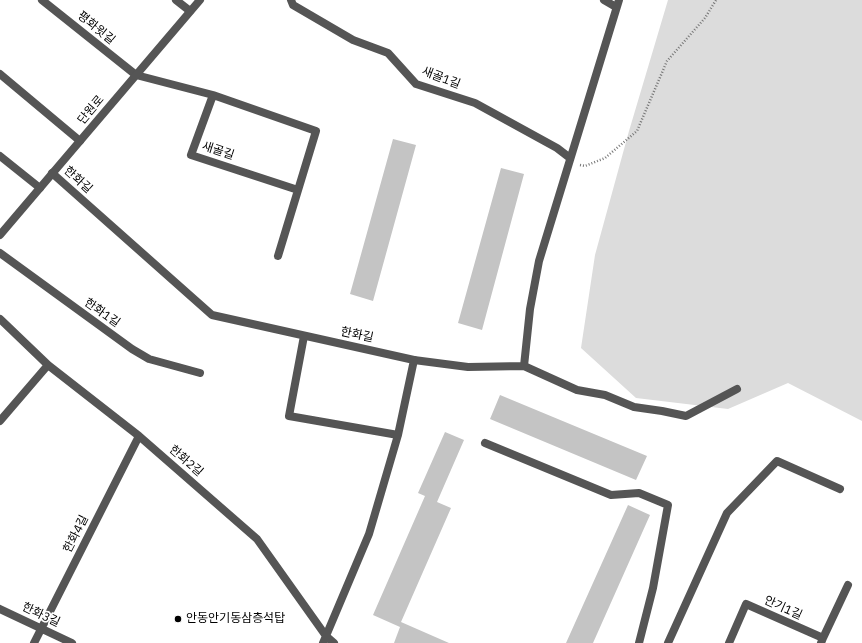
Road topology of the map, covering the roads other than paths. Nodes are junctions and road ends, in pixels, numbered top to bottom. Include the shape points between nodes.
1 (42, 0) edge
2 (176, 0) edge
3 (200, 0) edge
4 (291, 0) edge
5 (604, 0) edge
6 (618, 4) edge
7 (190, 11) junction
8 (0, 74) edge
9 (136, 75) junction
10 (213, 95) junction
11 (80, 141) junction
12 (0, 156) edge
13 (570, 158) junction
14 (52, 173) junction
15 (40, 188) junction
16 (298, 190) junction
17 (0, 235) edge
18 (0, 253) edge
19 (278, 256) dead end
20 (0, 319) edge
21 (304, 336) junction
22 (414, 360) junction
23 (48, 365) junction
24 (524, 366) junction
25 (200, 373) dead end
26 (737, 389) dead end
27 (0, 421) edge
28 (398, 435) junction
29 (139, 436) junction
30 (485, 443) dead end
31 (840, 489) dead end
32 (848, 585) dead end
33 (0, 609) edge
34 (42, 628) junction
35 (325, 639) edge
36 (822, 641) edge
37 (34, 643) edge
38 (72, 643) edge
39 (334, 643) edge
40 (639, 643) edge
41 (668, 643) edge
42 (728, 643) edge

1 - 9 street, 평화윗길
2 - 7 street
3 - 7 street, 단원로
4 - 13 street, 새골1길 via 293,5 353,40 388,53 416,84 475,103
5 - 6 street
6 - 13 street
7 - 9 street, 단원로
8 - 11 street
9 - 10 street
9 - 11 street, 단원로
10 - 16 street via 316,131
10 - 16 street, 새골길 via 191,155
11 - 14 street, 단원로
12 - 15 street
13 - 24 street via 540,261 530,309
14 - 15 street, 단원로
14 - 21 street, 한화길 via 212,316
15 - 17 street, 단원로
16 - 19 street
18 - 25 street, 한화1길 via 132,349 149,359
20 - 23 street, 한화2길
21 - 22 street, 한화길
21 - 28 street via 290,416
22 - 24 street, 한화길 via 468,367
22 - 28 street
23 - 27 street
23 - 29 street, 한화2길
24 - 26 street via 577,390 605,395 634,407 686,416
28 - 35 street via 369,534
29 - 34 street, 한화4길
29 - 35 street, 한화2길 via 257,539
30 - 40 street via 611,495 639,493 668,506 653,588
31 - 41 street via 777,461 727,513
32 - 36 street
33 - 34 street, 한화3길
34 - 37 street, 한화4길
34 - 38 street, 한화3길
35 - 39 street, 한화2길
36 - 42 street, 안기1길 via 746,604

